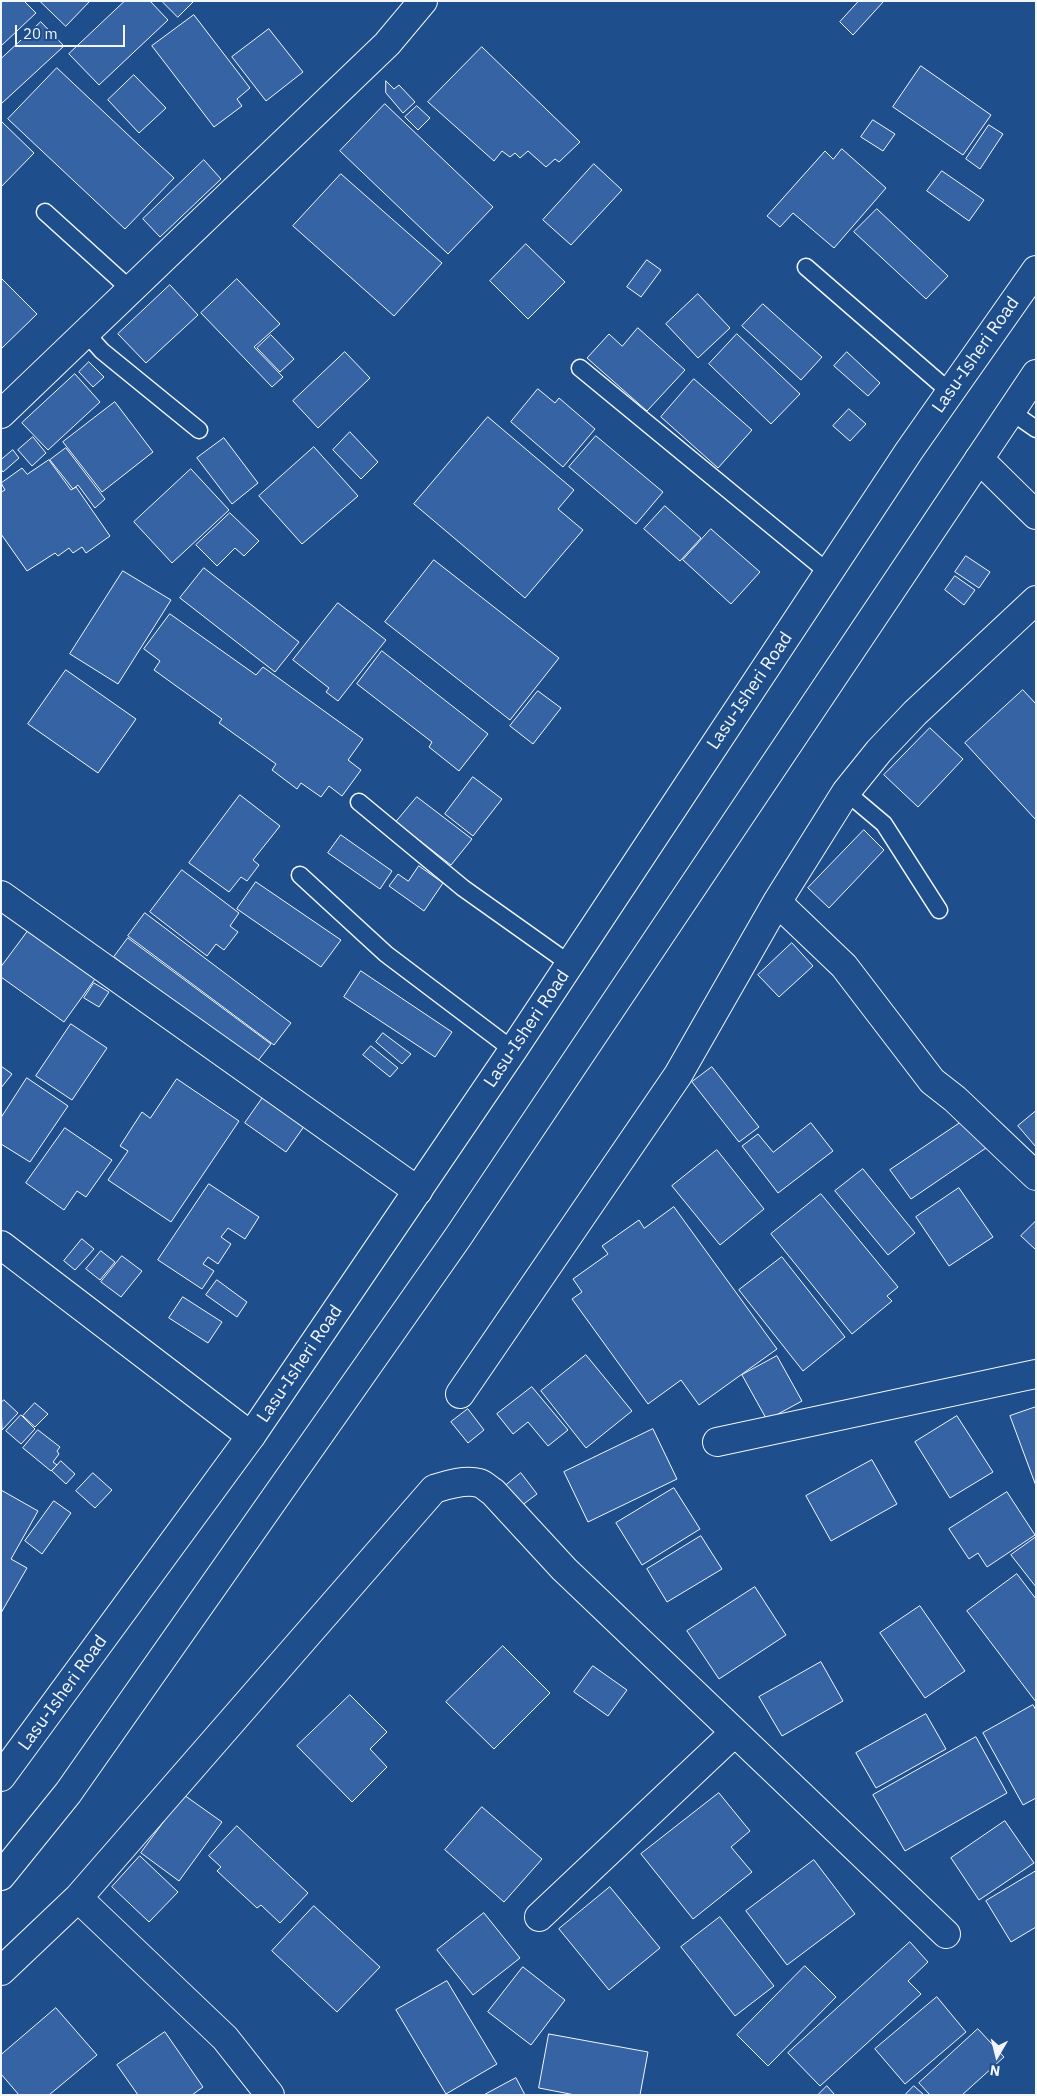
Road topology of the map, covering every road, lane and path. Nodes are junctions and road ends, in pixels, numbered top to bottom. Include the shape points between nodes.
1 (424, 1) edge
2 (45, 212) dead end
3 (806, 267) dead end
4 (1036, 270) edge
5 (130, 289) junction
6 (85, 332) junction
7 (580, 368) dead end
8 (1036, 374) edge
9 (950, 392) junction
10 (1010, 412) junction
11 (1, 414) edge
12 (1036, 429) edge
13 (199, 430) dead end
14 (979, 459) junction
15 (1036, 515) edge
16 (828, 573) junction
17 (1036, 600) edge
18 (846, 792) junction
19 (359, 802) dead end
20 (300, 875) dead end
21 (1, 895) edge
22 (777, 902) junction
23 (939, 910) dead end
24 (570, 964) junction
25 (512, 1050) junction
26 (1036, 1176) edge
27 (418, 1190) junction
28 (1, 1245) edge
29 (1036, 1374) edge
30 (460, 1394) dead end
31 (251, 1436) junction
32 (718, 1442) dead end
33 (734, 1733) junction
34 (1, 1777) edge
35 (1, 1876) edge
36 (78, 1898) junction
37 (540, 1917) dead end
38 (946, 1934) dead end
39 (1, 1971) edge
40 (270, 2095) edge

1 - 5 street via 387,44
2 - 5 lane
3 - 9 lane
4 - 9 street, Lasu-Isheri Road
5 - 6 street
6 - 11 street
6 - 13 lane via 102,351
7 - 16 lane
8 - 10 street
9 - 16 street, Lasu-Isheri Road
10 - 12 lane
10 - 14 street
14 - 15 street
14 - 35 street via 452,1245 68,1793
16 - 24 street, Lasu-Isheri Road
17 - 18 street via 915,713
18 - 22 street
18 - 23 lane via 884,824
19 - 24 lane via 463,888
20 - 25 lane via 386,954
21 - 27 street
22 - 26 street via 844,966 932,1082 955,1099
22 - 30 street via 678,1074
24 - 25 street, Lasu-Isheri Road
25 - 27 street, Lasu-Isheri Road
27 - 31 street, Lasu-Isheri Road
28 - 31 street
29 - 32 street
31 - 34 street, Lasu-Isheri Road
33 - 36 street via 564,1569 493,1492 479,1483 450,1484 434,1489
33 - 37 street
33 - 38 street
36 - 39 street
36 - 40 street via 225,2038

